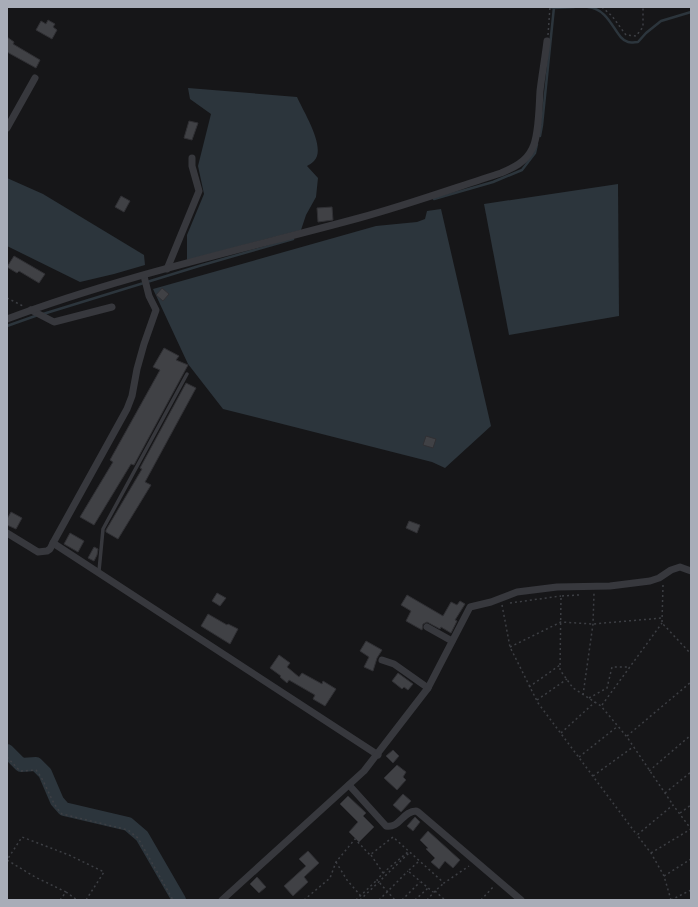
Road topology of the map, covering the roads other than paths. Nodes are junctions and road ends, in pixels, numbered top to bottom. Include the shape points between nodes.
1 (547, 41) road end
2 (35, 78) dead end
3 (7, 128) edge
4 (192, 158) dead end
5 (167, 269) junction
6 (145, 280) junction
7 (112, 307) dead end
8 (34, 312) junction
9 (7, 319) edge
10 (187, 374) dead end
11 (7, 533) edge
12 (53, 542) junction
13 (99, 571) junction
14 (691, 571) edge
15 (427, 626) dead end
16 (452, 641) junction
17 (382, 660) dead end
18 (428, 688) junction
19 (378, 755) junction
20 (349, 785) junction
21 (222, 900) edge
22 (522, 900) edge

1 - 5 street via 533,148 526,159 513,168 360,218
2 - 3 street
4 - 5 street via 199,191
5 - 6 street
6 - 8 street
6 - 12 street via 156,313 137,369 132,396
7 - 8 street via 54,322
8 - 9 street
10 - 13 lane via 103,529
11 - 12 street via 38,552 50,549
12 - 13 street
13 - 19 street
14 - 16 street via 680,567 650,581 517,592 470,607
15 - 16 street
16 - 18 street
17 - 18 street via 394,664
18 - 19 street
19 - 20 street
20 - 21 street
20 - 22 street via 386,826 394,826 409,812 418,812

